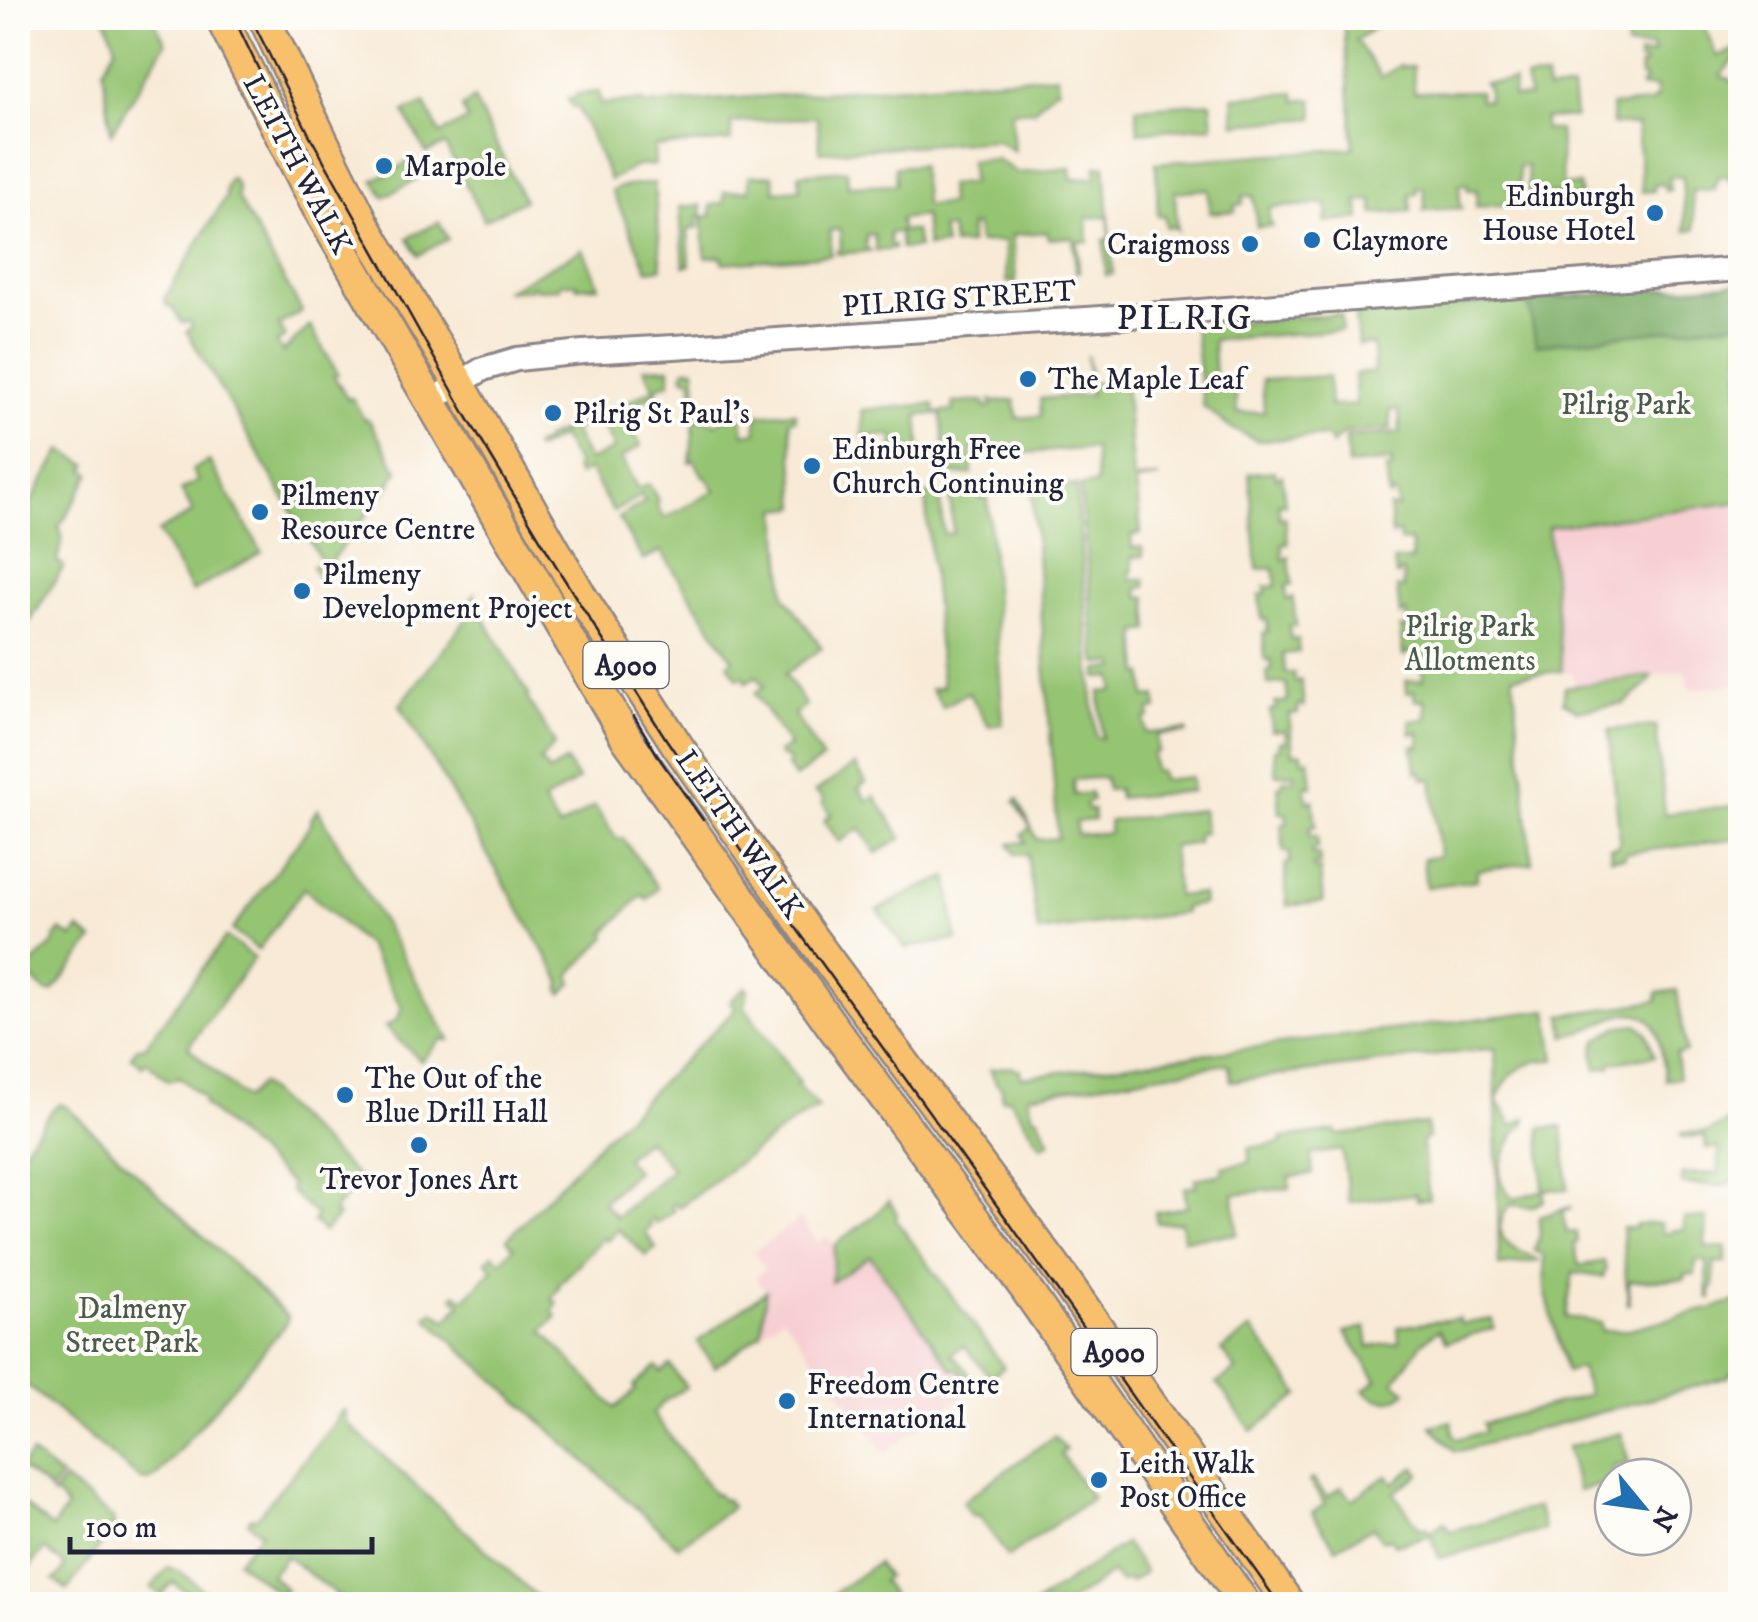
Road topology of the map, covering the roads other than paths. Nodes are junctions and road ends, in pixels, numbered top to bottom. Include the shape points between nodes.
1 (221, 18) edge
2 (264, 18) edge
3 (1740, 269) edge
4 (459, 382) junction
5 (431, 402) junction
6 (1245, 1604) edge
7 (1289, 1604) edge

1 - 5 main road, LEITH WALK / A900 via 318,208
2 - 4 main road, LEITH WALK / A900 via 366,228
3 - 4 street, PILRIG STREET via 583,352 516,359
4 - 5 street, PILRIG STREET
4 - 7 main road, LEITH WALK / A900 via 581,596 677,744 1064,1279
5 - 6 main road, LEITH WALK / A900 via 627,740 1024,1285

